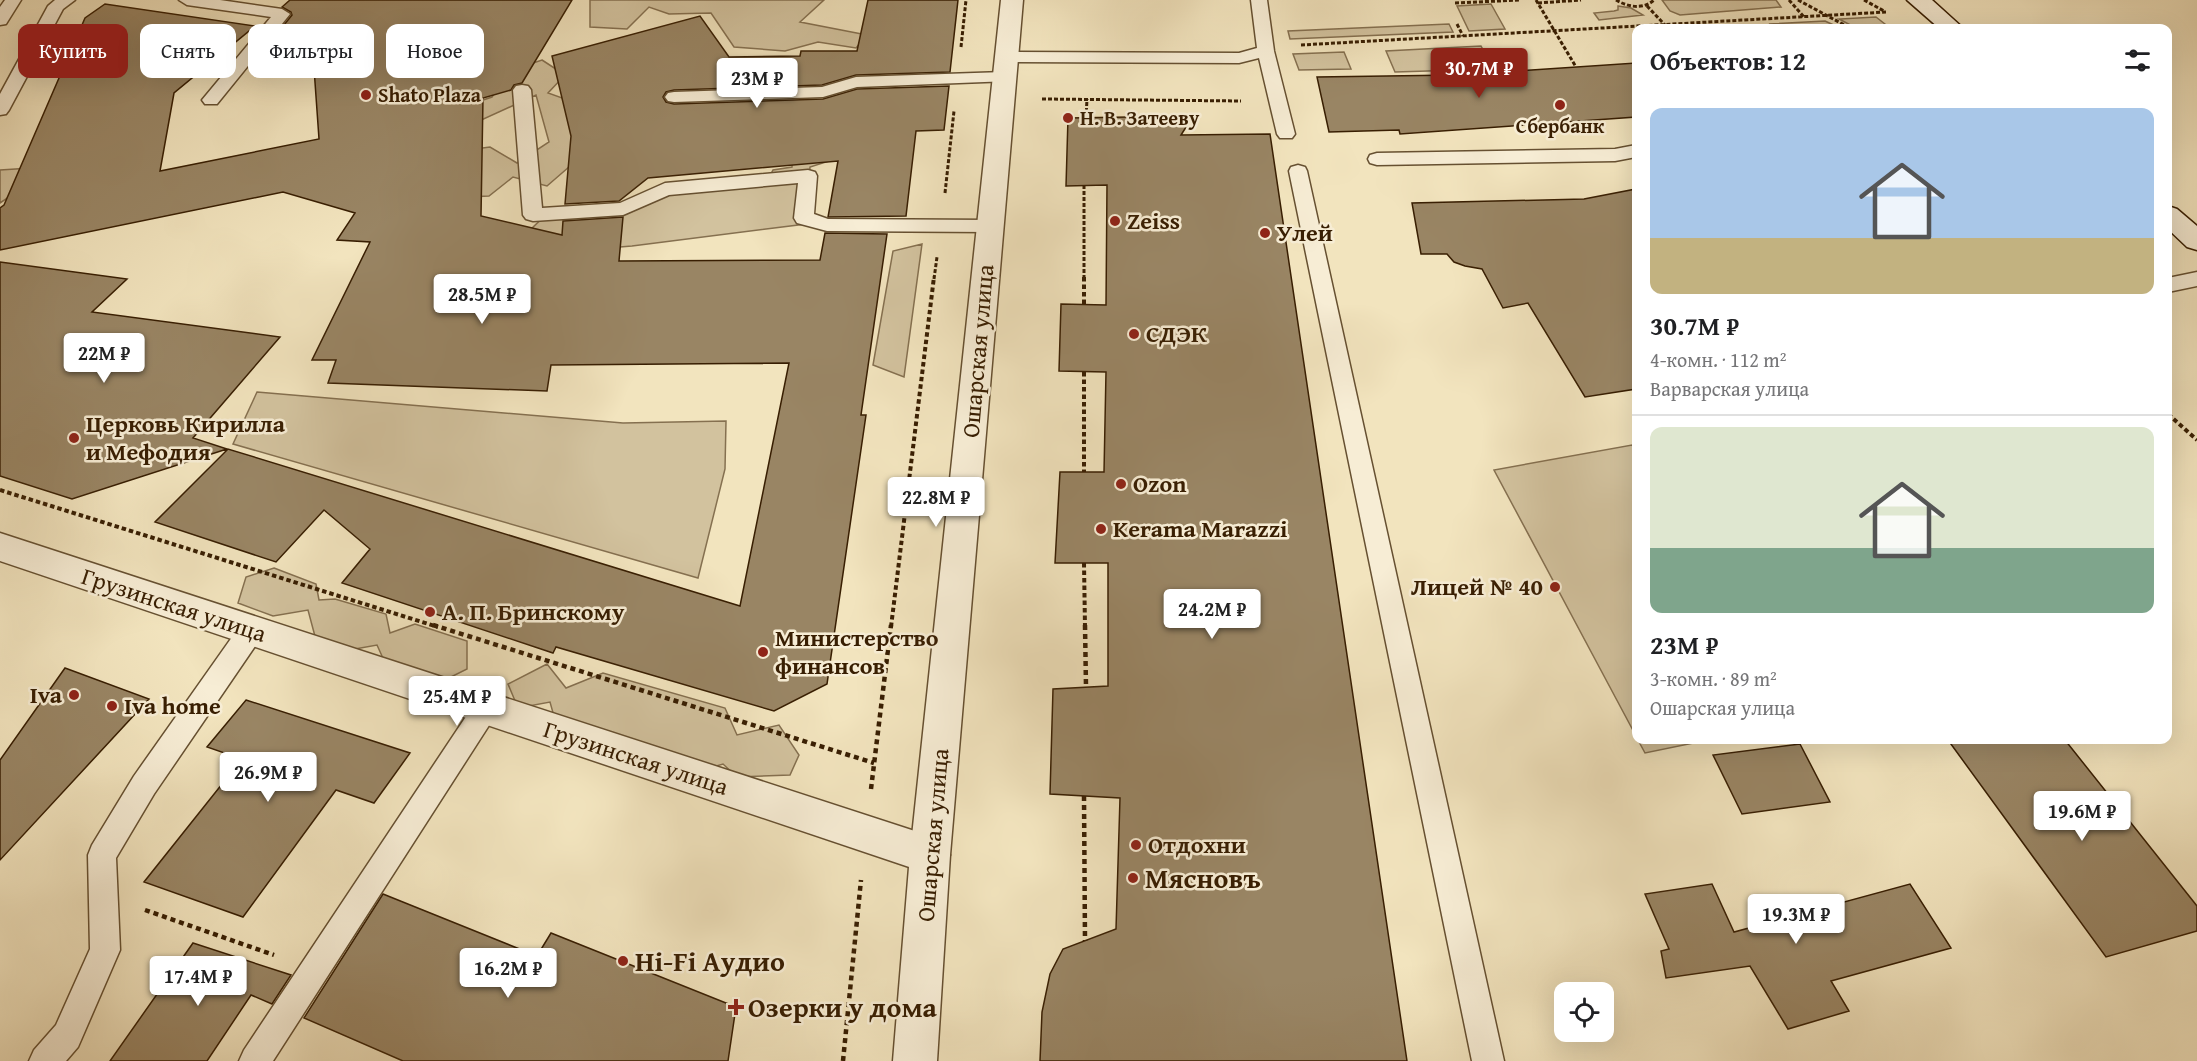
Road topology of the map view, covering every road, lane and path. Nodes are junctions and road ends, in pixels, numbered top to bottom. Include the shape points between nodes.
1 (13, 0) edge
2 (68, 0) edge
3 (187, 0) edge
4 (966, 0) edge
5 (1012, 0) edge
6 (1259, 0) edge
7 (1520, 0) edge
8 (1581, 0) edge
9 (1616, 0) edge
10 (1654, 0) edge
11 (1789, 0) edge
12 (1798, 0) edge
13 (1918, 0) edge
14 (1537, 1) edge
15 (1455, 3) dead end
16 (1647, 6) junction
17 (1886, 12) dead end
18 (1826, 16) junction
19 (1804, 17) junction
20 (0, 20) edge
21 (1457, 24) dead end
22 (1664, 24) edge
23 (1682, 24) edge
24 (1842, 24) edge
25 (1947, 24) edge
26 (1632, 27) edge
27 (1555, 31) junction
28 (1463, 36) junction
29 (1301, 45) dead end
30 (1266, 51) junction
31 (1576, 67) dead end
32 (957, 78) junction
33 (1004, 78) junction
34 (522, 90) dead end
35 (674, 97) dead end
36 (1087, 99) junction
37 (210, 100) dead end
38 (1277, 101) junction
39 (0, 110) edge
40 (1086, 118) dead end
41 (1286, 134) dead end
42 (1632, 152) edge
43 (1377, 159) dead end
44 (1298, 171) dead end
45 (1084, 185) dead end
46 (2172, 219) edge
47 (941, 225) junction
48 (990, 226) junction
49 (2197, 241) edge
50 (2197, 279) edge
51 (2172, 284) edge
52 (1084, 304) dead end
53 (1084, 372) dead end
54 (2172, 418) edge
55 (2197, 440) edge
56 (1084, 472) dead end
57 (0, 490) edge
58 (2, 550) edge
59 (1084, 563) dead end
60 (251, 631) junction
61 (1086, 687) dead end
62 (486, 708) junction
63 (874, 763) junction
64 (1084, 796) dead end
65 (865, 834) junction
66 (930, 855) junction
67 (103, 896) junction
68 (1084, 941) dead end
69 (314, 970) junction
70 (45, 1061) edge
71 (255, 1061) edge
72 (843, 1061) edge
73 (915, 1061) edge
74 (1488, 1061) edge

1 - 20 lane
2 - 39 lane via 56,6
3 - 37 lane via 282,14
4 - 32 path
5 - 33 street, Ошарская улица
6 - 30 lane
7 - 15 path
8 - 14 path
9 - 16 path via 1627,6
10 - 16 path
11 - 19 path
12 - 18 path
13 - 25 street
14 - 27 path
16 - 22 path
17 - 18 path
18 - 19 path
18 - 24 path
19 - 23 path
21 - 28 path
26 - 27 path
27 - 28 path
27 - 31 path
28 - 29 path
30 - 33 lane via 1239,58
30 - 38 lane
32 - 33 lane
32 - 35 lane via 856,82 823,92
32 - 47 path
33 - 36 path
33 - 48 street, Ошарская улица
34 - 47 lane via 533,215 623,209 665,189 808,176 804,218 827,225
36 - 38 path
36 - 40 path
38 - 41 lane
42 - 43 lane
44 - 74 lane
45 - 52 path
46 - 49 street
47 - 48 lane
47 - 63 path
48 - 66 street, Ошарская улица
50 - 51 lane
53 - 56 path
54 - 55 path
57 - 63 path
58 - 60 street, Грузинская улица
59 - 61 path
60 - 62 street, Грузинская улица
60 - 67 lane via 144,785 102,855
62 - 65 street, Грузинская улица
62 - 69 lane
63 - 65 path
64 - 68 path
65 - 66 street, Грузинская улица
65 - 72 path
66 - 73 street, Ошарская улица
67 - 69 path
67 - 70 lane via 105,950 67,1036
69 - 71 lane

